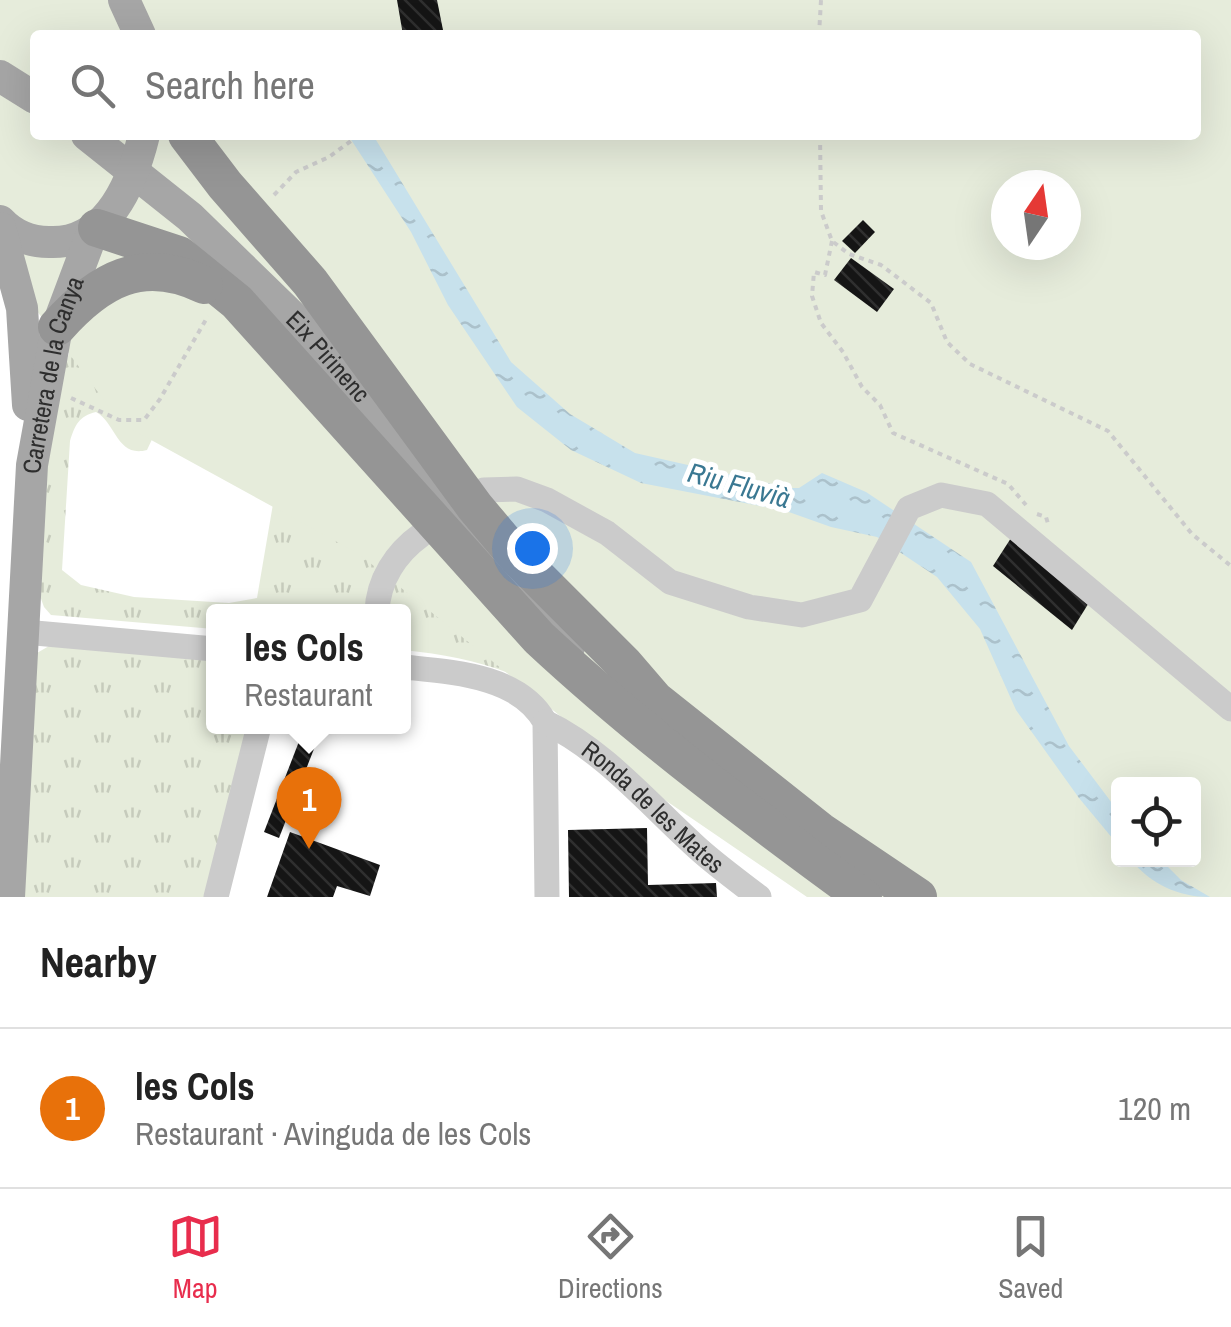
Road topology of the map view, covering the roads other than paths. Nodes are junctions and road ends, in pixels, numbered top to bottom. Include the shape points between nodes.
1 (124, 0) edge
2 (138, 30) edge
3 (0, 76) edge
4 (30, 95) edge
5 (93, 140) edge
6 (142, 140) edge
7 (191, 140) edge
8 (0, 224) edge
9 (95, 230) junction
10 (223, 307) junction
11 (57, 326) junction
12 (32, 464) junction
13 (484, 490) dead end
14 (421, 535) dead end
15 (377, 604) edge
16 (24, 632) junction
17 (206, 648) edge
18 (411, 667) edge
19 (641, 706) junction
20 (1231, 709) edge
21 (545, 722) junction
22 (257, 734) edge
23 (9, 897) edge
24 (216, 897) edge
25 (547, 897) edge
26 (760, 897) edge
27 (864, 897) edge
28 (918, 897) edge

1 - 2 main road
3 - 4 main road
5 - 19 main road, Eix Pirinenc via 163,194 299,323 537,608
6 - 9 main road, Carretera de la Canya via 128,181
7 - 19 highway via 310,282 486,520 624,664
8 - 9 main road via 43,242 78,240
8 - 12 main road, Carretera de la Canya via 22,308
9 - 10 highway via 180,255
9 - 11 main road, Carretera de la Canya
10 - 11 highway via 192,280 149,273 109,280
10 - 19 highway via 539,638 589,685
11 - 12 main road, Carretera de la Canya
12 - 16 main road
13 - 20 street via 517,489 546,500 607,533 670,582 748,607 802,615 860,600 909,508 941,495 986,504
14 - 15 street via 403,548
16 - 17 street
16 - 23 main road
18 - 21 street, Ronda de les Mates via 521,693
19 - 27 highway, Eix Pirinenc via 759,822
19 - 28 highway, Eix Pirinenc
21 - 25 street
21 - 26 street, Ronda de les Mates via 572,735
22 - 24 street

